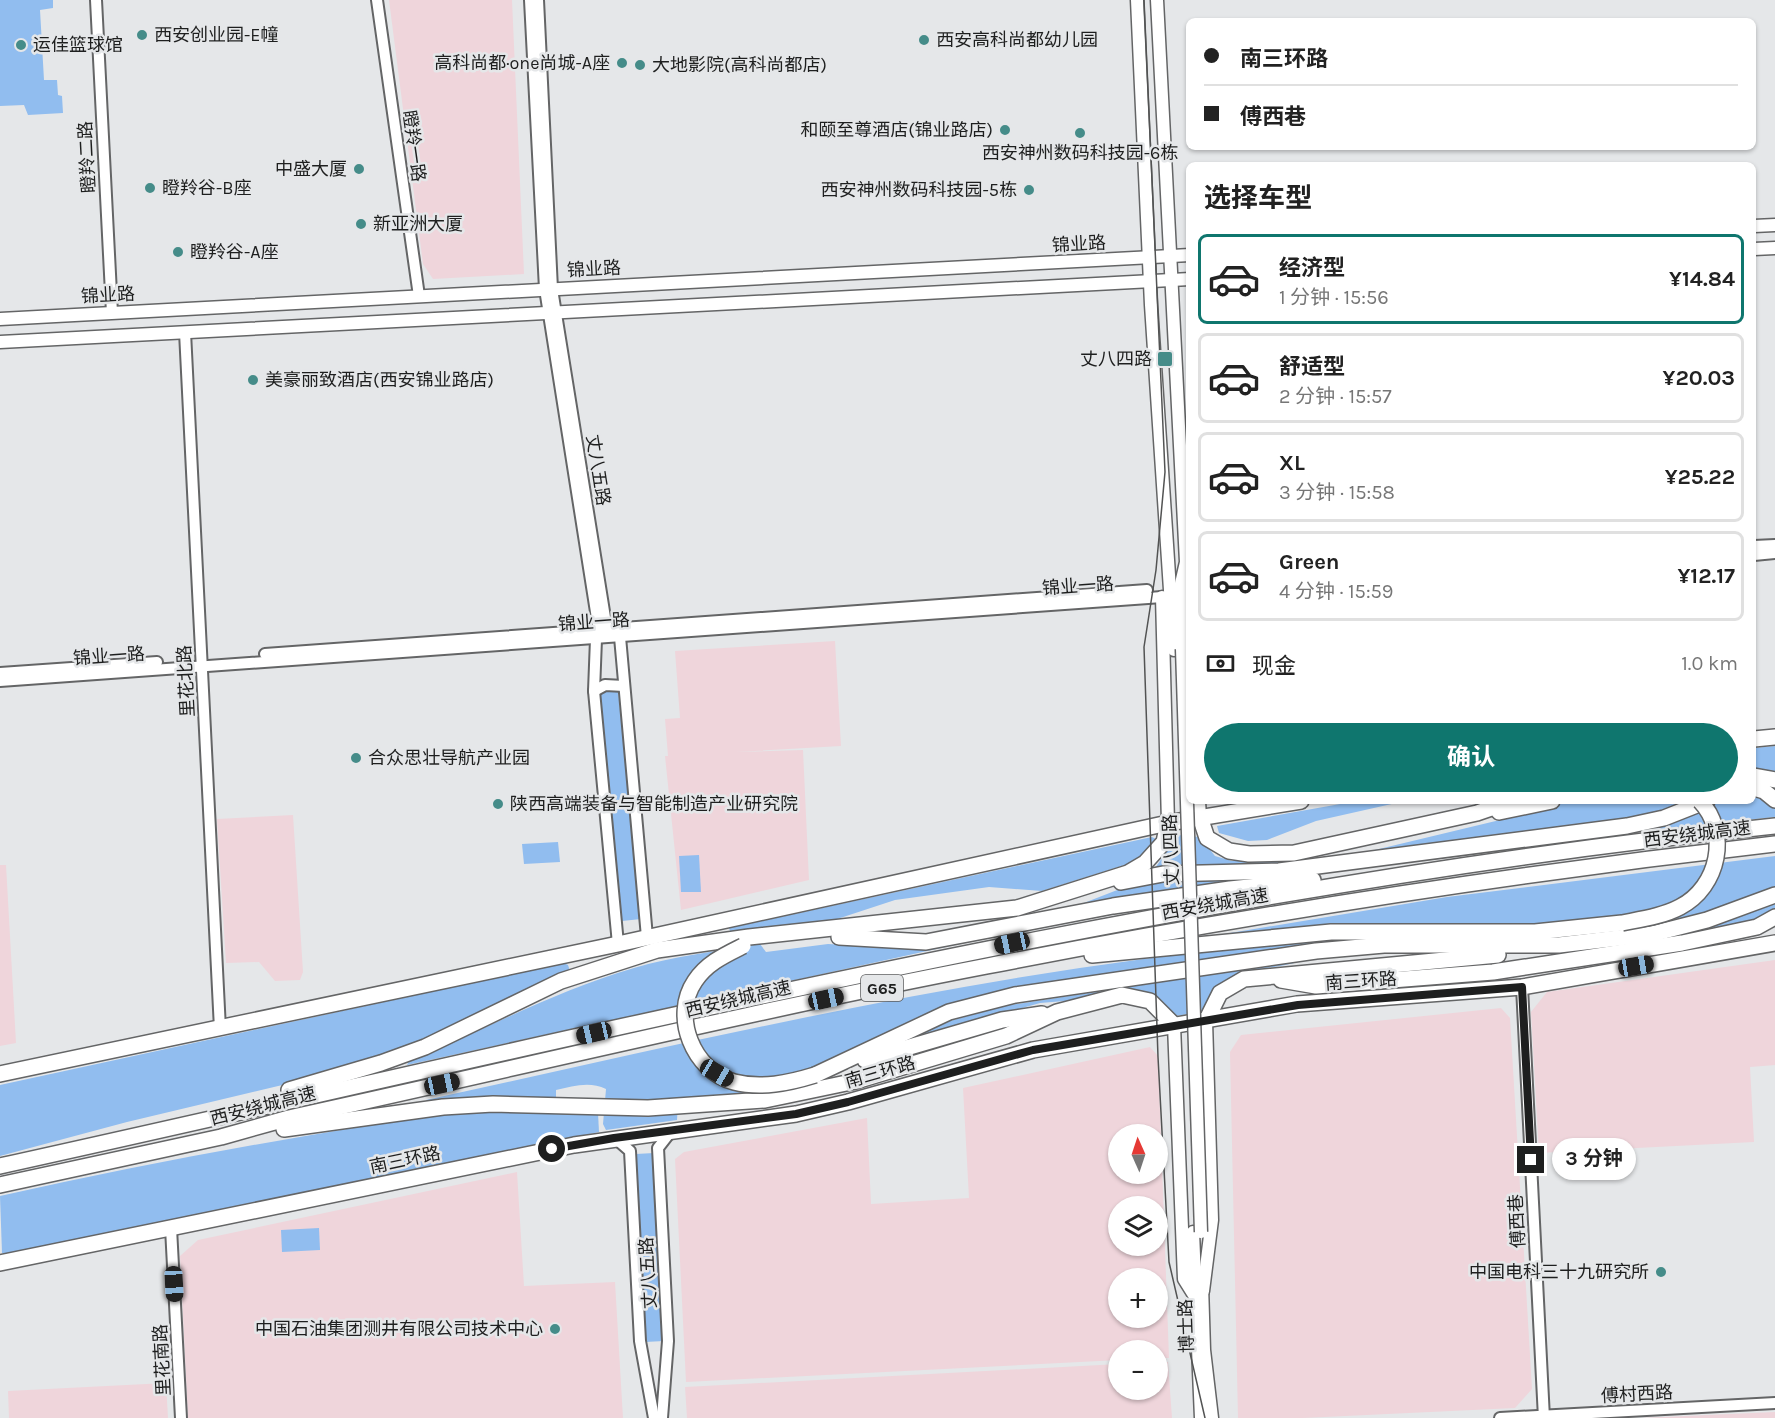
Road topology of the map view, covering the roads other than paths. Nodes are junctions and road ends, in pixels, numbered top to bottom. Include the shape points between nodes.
1 (96, 0) edge
2 (377, 0) edge
3 (530, 0) edge
4 (538, 0) edge
5 (1137, 0) edge
6 (1157, 0) edge
7 (1775, 225) edge
8 (1756, 226) edge
9 (1775, 248) edge
10 (1756, 249) edge
11 (1186, 255) edge
12 (1170, 256) junction
13 (1150, 257) junction
14 (1186, 279) edge
15 (1172, 280) junction
16 (1152, 281) junction
17 (549, 289) junction
18 (419, 296) junction
19 (112, 313) junction
20 (552, 313) junction
21 (0, 319) edge
22 (185, 332) junction
23 (0, 342) edge
24 (1775, 545) edge
25 (1756, 546) edge
26 (1775, 553) edge
27 (1756, 555) edge
28 (1178, 592) edge
29 (601, 633) junction
30 (620, 637) junction
31 (201, 662) junction
32 (0, 673) edge
33 (0, 681) edge
34 (624, 687) junction
35 (594, 691) junction
36 (1775, 737) edge
37 (1756, 739) edge
38 (1756, 776) edge
39 (1775, 780) edge
40 (1756, 789) edge
41 (1775, 800) edge
42 (1199, 804) edge
43 (1283, 804) edge
44 (1504, 804) edge
45 (1539, 804) edge
46 (1699, 804) edge
47 (1702, 804) edge
48 (1478, 813) junction
49 (1200, 818) junction
50 (1168, 823) junction
51 (1775, 826) edge
52 (1775, 844) edge
53 (1484, 863) junction
54 (1775, 895) edge
55 (1017, 909) junction
56 (1775, 917) edge
57 (805, 933) junction
58 (1653, 934) junction
59 (647, 937) junction
60 (746, 941) junction
61 (767, 941) junction
62 (1775, 943) edge
63 (618, 944) junction
64 (985, 966) junction
65 (1261, 976) junction
66 (1522, 987) junction
67 (1206, 1021) junction
68 (1174, 1025) junction
69 (220, 1029) junction
70 (0, 1074) edge
71 (821, 1079) junction
72 (216, 1116) junction
73 (672, 1130) junction
74 (221, 1137) junction
75 (614, 1138) junction
76 (0, 1166) edge
77 (0, 1185) edge
78 (171, 1228) junction
79 (1197, 1232) joint
80 (0, 1263) edge
81 (1198, 1293) junction
82 (1775, 1403) edge
83 (1544, 1417) edge
84 (181, 1418) edge
85 (654, 1418) edge
86 (662, 1418) edge
87 (1201, 1418) edge
88 (1212, 1418) edge
89 (1500, 1418) edge

1 - 19 street, 瞪羚二路
2 - 18 street, 瞪羚一路
3 - 17 street, 丈八五路
4 - 17 street, 丈八五路
5 - 13 main road, 丈八四路
6 - 12 main road, 丈八四路
7 - 8 main road
9 - 10 main road
11 - 12 main road, 锦业路
12 - 13 main road, 锦业路
12 - 15 main road, 丈八四路
13 - 16 main road, 丈八四路
13 - 17 main road, 锦业路
14 - 15 main road
15 - 16 main road
15 - 28 main road, 丈八四路 via 1186,562
16 - 20 main road
16 - 28 main road, 丈八四路 via 1163,480
17 - 18 main road, 锦业路
17 - 20 street, 丈八五路
18 - 19 main road, 锦业路
19 - 21 main road, 锦业路
20 - 22 main road
20 - 29 street, 丈八五路
22 - 23 main road
22 - 31 street, 里花北路
24 - 25 street
26 - 27 street
28 - 29 street, 锦业一路
28 - 30 street, 锦业一路
28 - 50 main road
28 - 79 main road, 丈八四路, bridge
29 - 30 street
29 - 31 street, 锦业一路
29 - 35 street, 丈八五路
30 - 34 street
31 - 32 street, 锦业一路
31 - 33 street, 锦业一路
31 - 69 street, 里花北路
34 - 35 street via 605,685
34 - 59 street
35 - 63 street, 丈八五路
36 - 37 highway
38 - 39 highway
40 - 41 highway
42 - 49 main road
43 - 49 highway
44 - 48 highway
45 - 48 highway
46 - 55 highway via 1664,818 1627,826 1279,871 1163,874
47 - 64 highway, bridge via 1714,820 1718,840 1709,880 1681,907 1654,917 1535,932 1331,932
48 - 49 highway via 1294,853 1249,854 1229,850 1207,838
49 - 50 highway
50 - 55 highway via 1164,842 1145,863 1128,873
50 - 59 highway
51 - 53 highway, 西安绕城高速 / G65
52 - 64 highway, 西安绕城高速 / G65 via 1411,892
53 - 61 highway via 1230,889 1113,906 926,942 848,936
53 - 72 highway, 西安绕城高速 / G65 via 1012,943
54 - 58 highway via 1707,920
55 - 57 highway
56 - 65 highway via 1758,927 1682,943 1493,972 1316,986
57 - 60 highway
57 - 61 highway
58 - 65 highway via 1563,949
58 - 71 highway via 1559,945 1384,945 1316,951 1016,995 967,1006 916,1025
59 - 63 highway
60 - 61 highway
60 - 71 highway, bridge via 717,959 694,982 688,996 686,1026 695,1053 731,1082 754,1086
60 - 72 highway via 657,950 561,981 425,1047
62 - 66 highway, 南三环路
63 - 69 highway
64 - 74 highway, 西安绕城高速 / G65 via 289,1118
65 - 67 highway via 1231,984 1220,993
66 - 67 highway, 南三环路 via 1298,1005
66 - 83 street, 傅西巷
67 - 68 highway, 南三环路
67 - 81 main road via 1212,1220
68 - 71 highway via 1150,1001 1136,996 1108,998 1056,1012 1002,1020
68 - 73 highway, 南三环路 via 1033,1050 796,1114
68 - 81 main road via 1185,1279
69 - 70 highway
71 - 74 highway via 732,1104 648,1108 493,1104 444,1107
72 - 76 highway, 西安绕城高速 / G65
73 - 75 highway, 南三环路
73 - 86 street, 丈八五路 via 658,1148 668,1341
74 - 77 highway, 西安绕城高速 / G65
75 - 78 highway, 南三环路
75 - 85 street, 丈八五路 via 630,1151 640,1341
78 - 80 highway, 南三环路
78 - 84 street, 里花南路
79 - 81 main road, 博士路
81 - 87 main road, 博士路
81 - 88 main road, 博士路
82 - 83 street, 傅村西路
83 - 89 street, 傅村西路

